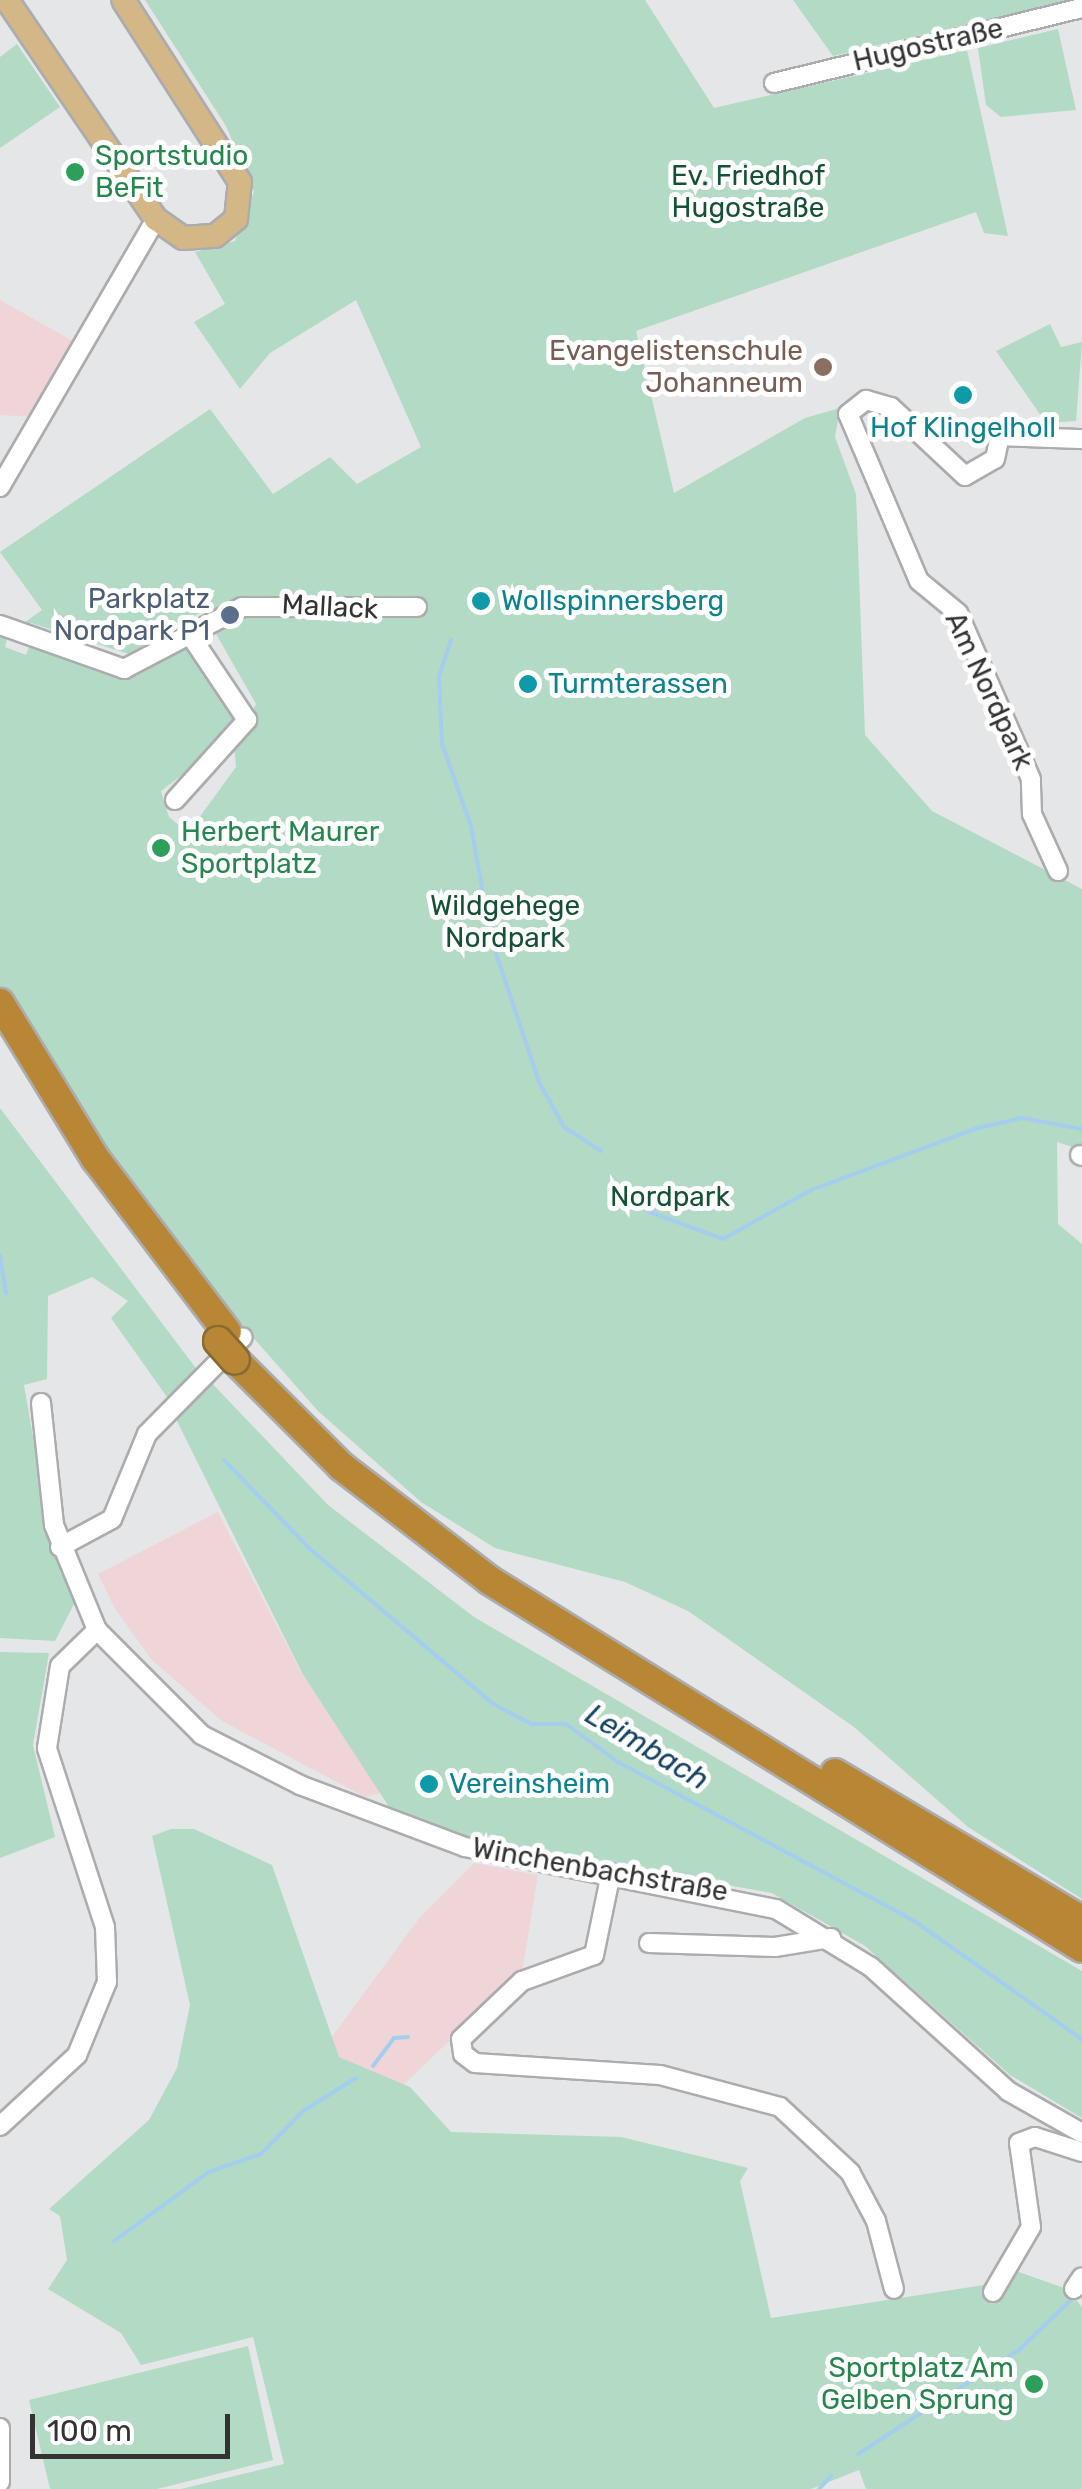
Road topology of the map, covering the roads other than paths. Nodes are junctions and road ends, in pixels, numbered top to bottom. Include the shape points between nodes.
1 (7, 0) edge
2 (123, 0) edge
3 (1082, 8) edge
4 (774, 83) dead end
5 (156, 219) junction
6 (1082, 439) edge
7 (0, 487) edge
8 (417, 608) dead end
9 (0, 626) edge
10 (190, 635) junction
11 (175, 800) dead end
12 (1058, 871) dead end
13 (0, 1003) edge
14 (0, 1033) edge
15 (233, 1344) junction
16 (41, 1402) dead end
17 (60, 1547) junction
18 (97, 1630) junction
19 (611, 1873) junction
20 (1082, 1920) edge
21 (831, 1938) junction
22 (649, 1943) dead end
23 (1082, 1948) edge
24 (0, 2126) edge
25 (1082, 2133) edge
26 (1082, 2152) edge
27 (894, 2289) dead end
28 (992, 2292) dead end
29 (0, 2428) edge
30 (0, 2482) edge

1 - 5 main road
2 - 5 main road via 242,194 236,220 215,236 183,238
3 - 4 street, Hugostraße
5 - 7 street
6 - 12 street, Am Nordpark via 1000,436 995,459 965,476 891,407 866,400 848,414 918,581 958,613 1031,779 1032,814
8 - 10 street, Mallack via 259,604
9 - 10 street, Mallack via 124,669
10 - 11 street via 247,720
13 - 15 highway via 94,1158
14 - 15 highway via 98,1190
15 - 17 street via 147,1434 112,1519
15 - 20 highway via 362,1464 523,1588
15 - 23 highway via 342,1466 489,1580
16 - 17 street, Winchenbachstraße
17 - 18 street, Winchenbachstraße
18 - 19 street, Winchenbachstraße via 170,1711 262,1769 465,1847
18 - 24 street via 60,1666 47,1748 105,1928 107,1982 77,2055
19 - 21 street, Winchenbachstraße via 744,1897
19 - 27 street via 594,1955 522,1981 461,2039 462,2054 475,2063 660,2075 780,2106 850,2172 876,2221
21 - 22 street, Winchenbachstraße via 775,1947
21 - 25 street, Winchenbachstraße via 1008,2090
26 - 28 street via 1035,2136 1019,2143 1031,2227
29 - 30 street

